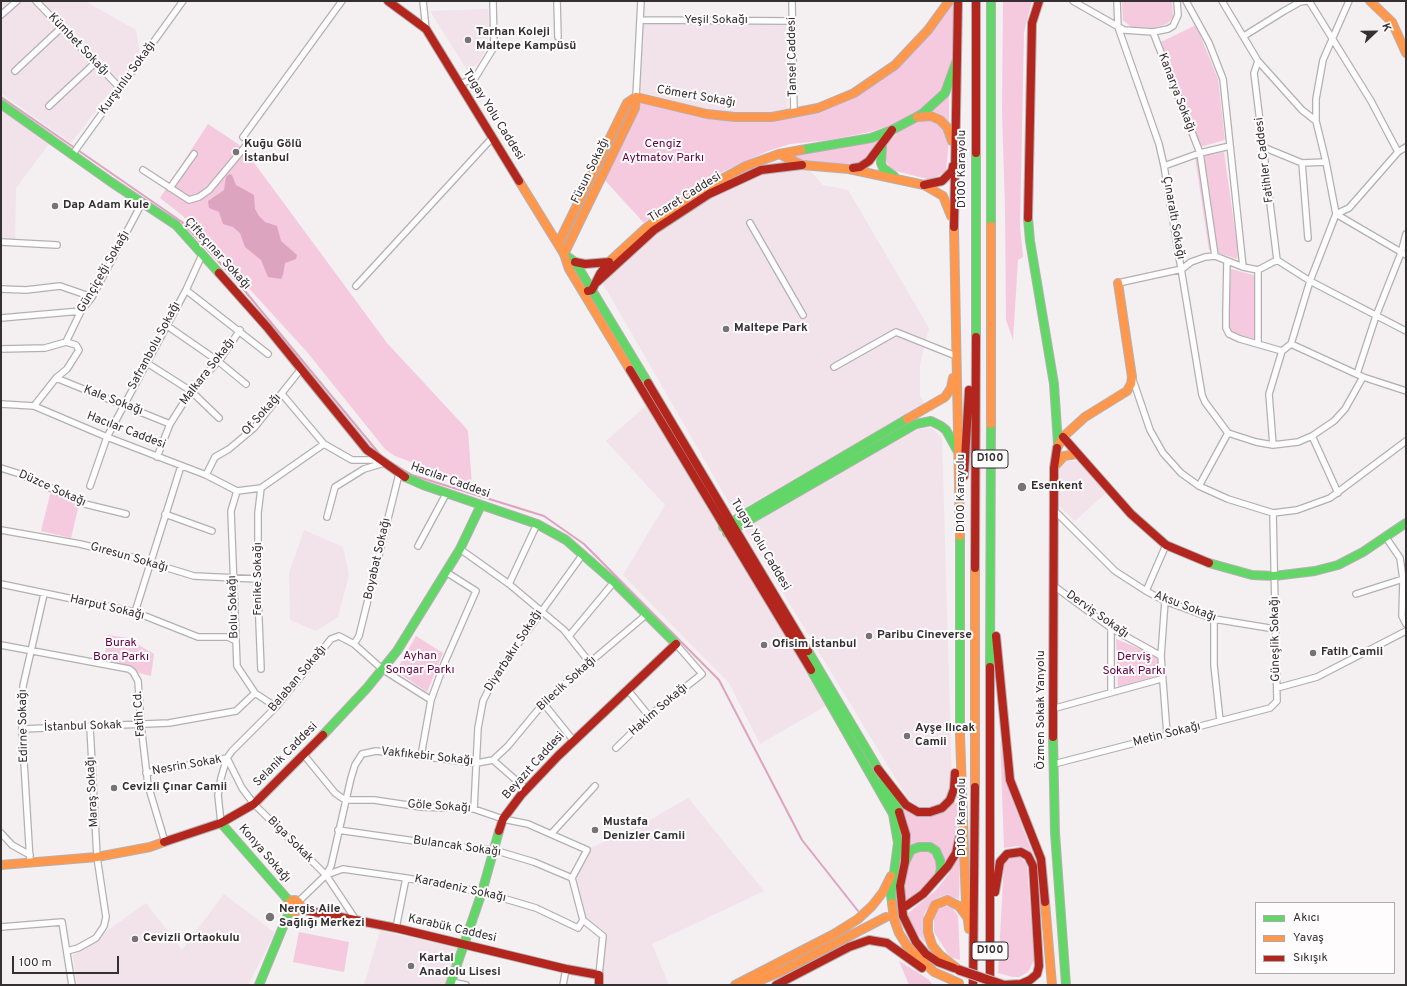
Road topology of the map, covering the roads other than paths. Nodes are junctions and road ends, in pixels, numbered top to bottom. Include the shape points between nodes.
1 (17, 1) edge
2 (36, 1) edge
3 (183, 1) edge
4 (342, 1) edge
5 (388, 1) edge
6 (423, 1) edge
7 (493, 1) edge
8 (557, 1) edge
9 (641, 1) edge
10 (792, 1) edge
11 (949, 1) edge
12 (958, 1) edge
13 (976, 1) edge
14 (991, 1) edge
15 (1038, 1) edge
16 (1073, 1) edge
17 (1117, 1) edge
18 (1177, 1) edge
19 (1186, 1) edge
20 (1222, 1) edge
21 (1308, 1) edge
22 (1349, 1) edge
23 (1370, 1) edge
24 (1, 15) edge
25 (640, 20) junction
26 (792, 21) junction
27 (62, 27) junction
28 (1118, 27) junction
29 (426, 29) junction
30 (1153, 32) junction
31 (1244, 36) junction
32 (558, 37) dead end
33 (1333, 40) junction
34 (1406, 53) edge
35 (957, 60) junction
36 (1258, 61) junction
37 (95, 63) junction
38 (15, 71) dead end
39 (460, 84) junction
40 (120, 88) junction
41 (636, 97) junction
42 (1, 104) edge
43 (49, 106) dead end
44 (794, 113) junction
45 (915, 117) junction
46 (1316, 121) junction
47 (892, 130) junction
48 (493, 137) junction
49 (243, 138) dead end
50 (249, 142) dead end
51 (882, 145) junction
52 (1230, 146) junction
53 (1263, 147) junction
54 (1406, 147) edge
55 (1398, 152) junction
56 (955, 153) junction
57 (1200, 153) junction
58 (194, 154) dead end
59 (779, 154) junction
60 (72, 155) junction
61 (1326, 162) junction
62 (1302, 163) junction
63 (802, 165) junction
64 (1164, 166) junction
65 (849, 169) junction
66 (143, 170) dead end
67 (900, 179) junction
68 (924, 185) junction
69 (170, 188) junction
70 (142, 203) junction
71 (1336, 214) junction
72 (750, 223) dead end
73 (954, 227) junction
74 (1406, 234) edge
75 (1308, 238) dead end
76 (1, 242) edge
77 (558, 244) junction
78 (57, 245) dead end
79 (564, 254) junction
80 (1404, 254) edge
81 (202, 255) junction
82 (1215, 256) junction
83 (1277, 260) junction
84 (1227, 261) junction
85 (575, 262) junction
86 (609, 262) junction
87 (1243, 267) junction
88 (1182, 269) junction
89 (1258, 270) junction
90 (1310, 281) junction
91 (1118, 282) joint
92 (356, 286) dead end
93 (590, 287) junction
94 (1, 289) edge
95 (186, 290) junction
96 (92, 296) junction
97 (81, 311) junction
98 (804, 315) dead end
99 (1376, 316) junction
100 (1, 318) edge
101 (166, 325) junction
102 (240, 330) junction
103 (1406, 331) edge
104 (66, 342) junction
105 (1258, 344) junction
106 (1291, 344) junction
107 (975, 345) junction
108 (1, 349) edge
109 (1282, 350) junction
110 (268, 354) dead end
111 (956, 356) junction
112 (218, 361) junction
113 (147, 363) junction
114 (834, 367) dead end
115 (301, 369) junction
116 (1360, 375) junction
117 (1132, 377) junction
118 (56, 378) junction
119 (246, 384) dead end
120 (191, 391) junction
121 (1406, 391) edge
122 (282, 394) junction
123 (1, 404) edge
124 (124, 404) junction
125 (34, 406) junction
126 (219, 418) dead end
127 (170, 424) junction
128 (1228, 433) junction
129 (1312, 436) junction
130 (107, 437) junction
131 (1061, 440) junction
132 (1406, 441) edge
133 (324, 444) junction
134 (1273, 445) junction
135 (958, 452) junction
136 (1077, 454) junction
137 (157, 456) junction
138 (381, 462) junction
139 (181, 466) junction
140 (1, 468) edge
141 (1054, 468) junction
142 (399, 474) junction
143 (206, 475) junction
144 (90, 486) dead end
145 (1199, 486) junction
146 (261, 488) junction
147 (237, 491) junction
148 (1338, 493) junction
149 (446, 494) junction
150 (481, 505) junction
151 (1054, 510) junction
152 (1273, 513) junction
153 (126, 514) dead end
154 (166, 514) junction
155 (327, 517) dead end
156 (537, 524) junction
157 (734, 525) junction
158 (1403, 527) edge
159 (1, 530) edge
160 (725, 530) junction
161 (212, 531) dead end
162 (1385, 536) junction
163 (1166, 545) junction
164 (418, 546) dead end
165 (460, 549) junction
166 (960, 549) junction
167 (583, 554) junction
168 (150, 562) junction
169 (446, 572) junction
170 (1274, 576) junction
171 (232, 579) junction
172 (258, 579) junction
173 (1403, 579) junction
174 (614, 582) junction
175 (1, 584) edge
176 (509, 584) junction
177 (1054, 586) junction
178 (1146, 591) junction
179 (44, 594) junction
180 (990, 594) junction
181 (1356, 594) dead end
182 (1165, 601) junction
183 (541, 610) junction
184 (135, 612) junction
185 (647, 614) junction
186 (1214, 619) junction
187 (1406, 624) edge
188 (1111, 628) junction
189 (1275, 629) junction
190 (1406, 631) edge
191 (568, 636) junction
192 (234, 640) junction
193 (354, 644) junction
194 (676, 644) junction
195 (1, 646) edge
196 (31, 652) junction
197 (1161, 656) junction
198 (590, 663) junction
199 (261, 669) dead end
200 (382, 669) junction
201 (702, 674) joint
202 (1161, 679) junction
203 (1277, 688) junction
204 (628, 690) junction
205 (255, 692) junction
206 (1111, 692) junction
207 (431, 700) junction
208 (1277, 701) joint
209 (544, 704) junction
210 (276, 707) junction
211 (959, 707) junction
212 (1052, 709) junction
213 (649, 716) junction
214 (1220, 721) junction
215 (140, 725) junction
216 (90, 727) junction
217 (22, 729) junction
218 (1167, 734) junction
219 (573, 740) junction
220 (616, 748) dead end
221 (304, 755) junction
222 (421, 756) junction
223 (227, 758) junction
224 (493, 760) junction
225 (477, 763) junction
226 (1054, 764) junction
227 (878, 769) junction
228 (146, 773) junction
229 (595, 786) dead end
230 (961, 788) junction
231 (526, 790) junction
232 (345, 800) junction
233 (254, 804) junction
234 (474, 809) junction
235 (503, 819) junction
236 (220, 823) junction
237 (338, 830) junction
238 (1, 833) edge
239 (551, 834) junction
240 (165, 842) junction
241 (494, 850) junction
242 (97, 857) junction
243 (30, 858) junction
244 (905, 862) junction
245 (895, 864) junction
246 (1, 865) edge
247 (326, 875) junction
248 (406, 878) junction
249 (572, 878) junction
250 (938, 878) junction
251 (482, 892) junction
252 (294, 906) junction
253 (906, 906) dead end
254 (886, 917) dead end
255 (967, 917) junction
256 (990, 917) junction
257 (356, 920) junction
258 (583, 920) junction
259 (1, 927) edge
260 (396, 928) junction
261 (464, 944) junction
262 (973, 948) junction
263 (67, 951) junction
264 (566, 969) junction
265 (959, 970) junction
266 (599, 975) junction
267 (450, 984) edge
268 (962, 984) edge
269 (72, 985) edge
270 (259, 985) edge
271 (466, 985) edge
272 (562, 985) edge
273 (599, 985) edge
274 (735, 985) edge
275 (750, 985) edge
276 (776, 985) edge
277 (973, 985) edge
278 (990, 985) edge
279 (1004, 985) edge
280 (1052, 985) edge
281 (1066, 985) edge

1 - 24 street
2 - 27 street, Kümbet Sokağı
3 - 40 street, Kurşunlu Sokağı
4 - 49 street
5 - 29 main road, Tugay Yolu Caddesi
6 - 29 street
7 - 39 street via 494,47 475,78
8 - 32 street
9 - 25 street, Füsun Sokağı
10 - 26 street, Tansel Caddesi
11 - 44 main road, Cömert Sokağı via 908,52 890,69 837,101
12 - 35 main road
13 - 107 main road, D100 Karayolu / D100
14 - 180 main road, D100
15 - 131 main road, Özmen Sokak Yanyolu via 1032,23 1027,205 1030,241
16 - 28 street
17 - 28 street, Çınaraltı Sokağı
18 - 30 street via 1178,15 1173,26
19 - 52 street via 1209,43 1223,79
20 - 31 street
21 - 31 street via 1300,2
21 - 33 street
22 - 33 street
23 - 34 main road via 1392,22
25 - 26 street, Yeşil Sokağı
25 - 41 street, Füsun Sokağı
26 - 44 street, Tansel Caddesi
27 - 37 street, Kümbet Sokağı
27 - 38 street
28 - 30 street via 1129,32
28 - 64 street, Çınaraltı Sokağı via 1159,144
29 - 39 main road, Tugay Yolu Caddesi
30 - 57 street, Kanarya Sokağı
31 - 36 street
33 - 46 street via 1323,60 1318,80
33 - 55 street via 1371,101
35 - 45 main road, Ticaret Caddesi via 942,98
35 - 56 main road
36 - 46 street via 1302,110
36 - 53 street, Fatihler Caddesi via 1254,73
37 - 40 street, Kümbet Sokağı
37 - 43 street
39 - 48 main road, Tugay Yolu Caddesi
40 - 60 street, Kurşunlu Sokağı
41 - 44 main road, Cömert Sokağı via 707,114 735,117 772,117
41 - 77 main road, Füsun Sokağı via 627,103
41 - 79 main road, Füsun Sokağı via 635,108
42 - 60 main road, Çifteçınar Sokağı
45 - 47 main road, Ticaret Caddesi
45 - 56 main road via 934,117 944,123 950,131
46 - 61 street
47 - 51 main road, Ticaret Caddesi
47 - 59 main road, Ticaret Caddesi via 871,138
48 - 77 main road, Tugay Yolu Caddesi
48 - 92 street
50 - 69 street via 209,190 199,196 189,200
51 - 65 main road, Ticaret Caddesi via 869,161 860,167
51 - 67 main road, Ticaret Caddesi via 880,158 883,168
52 - 57 street
52 - 87 street
53 - 62 street
53 - 83 street, Fatihler Caddesi
54 - 55 street
55 - 71 street via 1349,208
56 - 68 main road via 952,171 947,177 934,184
56 - 73 main road
57 - 64 street
57 - 82 street, Kanarya Sokağı
58 - 69 street
59 - 63 main road, Ticaret Caddesi
59 - 86 main road, Ticaret Caddesi via 746,166 689,197 646,228
60 - 70 main road, Çifteçınar Sokağı
61 - 62 street
61 - 71 street
62 - 75 street
63 - 65 main road, Ticaret Caddesi
63 - 93 main road, Ticaret Caddesi via 761,170 709,194 654,230
64 - 88 street, Çınaraltı Sokağı
65 - 67 main road, Ticaret Caddesi
66 - 69 street
67 - 68 main road, Ticaret Caddesi
68 - 73 main road, Ticaret Caddesi via 943,196 950,209
70 - 81 main road, Çifteçınar Sokağı via 176,225
70 - 96 street, Günçiçeği Sokağı
71 - 80 street
71 - 90 street
72 - 98 street
73 - 111 main road
74 - 80 street
76 - 78 street
77 - 79 main road, Tugay Yolu Caddesi
79 - 85 main road, Tugay Yolu Caddesi
79 - 93 main road, Tugay Yolu Caddesi via 568,269
80 - 99 street
81 - 95 street, Safranbolu Sokağı
81 - 115 main road, Çifteçınar Sokağı
82 - 84 street
82 - 88 street via 1191,262
83 - 89 street
83 - 90 street
84 - 87 street
84 - 105 street via 1226,328 1232,336
85 - 86 main road
85 - 93 main road, Tugay Yolu Caddesi
86 - 93 main road, Ticaret Caddesi
87 - 89 street
88 - 91 street
88 - 128 street, Çınaraltı Sokağı via 1202,395
89 - 105 street
90 - 99 street
90 - 106 street
91 - 117 main road
93 - 157 main road, Tugay Yolu Caddesi
93 - 160 main road, Tugay Yolu Caddesi
94 - 96 street via 26,290 60,286
95 - 101 street, Safranbolu Sokağı
95 - 102 street
96 - 97 street, Günçiçeği Sokağı
97 - 100 street
97 - 104 street, Günçiçeği Sokağı
99 - 103 street
99 - 116 street
101 - 112 street
101 - 113 street, Safranbolu Sokağı
102 - 110 street
102 - 112 street, Malkara Sokağı
104 - 108 street via 45,348
104 - 118 street via 76,345 78,350 67,369
105 - 109 street
106 - 109 street
106 - 116 street
107 - 166 main road via 967,412
107 - 262 main road, D100 Karayolu / D100
109 - 134 street via 1268,394
111 - 114 street via 896,332
111 - 135 main road
111 - 157 main road via 951,388 945,397
112 - 119 street
112 - 120 street, Malkara Sokağı
113 - 120 street
113 - 124 street, Safranbolu Sokağı
115 - 122 street, Of Sokağı
115 - 138 main road, Çifteçınar Sokağı via 367,450
116 - 121 street
116 - 129 street via 1345,408 1334,422
117 - 131 main road via 1127,391 1085,417
117 - 145 street via 1150,430 1163,453 1181,473
118 - 124 street, Kale Sokağı
118 - 125 street
120 - 126 street
120 - 127 street, Malkara Sokağı
122 - 133 street
122 - 143 street, Of Sokağı via 254,428 215,457
123 - 125 street, Hacılar Caddesi
124 - 127 street, Kale Sokağı
124 - 130 street, Safranbolu Sokağı
125 - 130 street, Hacılar Caddesi
127 - 137 street, Malkara Sokağı
128 - 134 street
128 - 145 street
129 - 134 street via 1294,443
129 - 148 street
130 - 137 street, Hacılar Caddesi
130 - 144 street, Safranbolu Sokağı
131 - 136 main road
131 - 141 main road, Özmen Sokak Yanyolu
132 - 148 street
133 - 138 street via 352,460
133 - 146 street
135 - 157 main road via 941,426 931,421 916,424
135 - 166 main road
136 - 141 main road via 1064,456
136 - 163 main road via 1131,514
137 - 139 street, Hacılar Caddesi
138 - 142 main road, Hacılar Caddesi
138 - 155 street via 335,487
139 - 143 street, Hacılar Caddesi
139 - 154 street
140 - 153 street, Düzce Sokağı via 85,504
141 - 151 main road, Özmen Sokak Yanyolu
142 - 149 main road, Hacılar Caddesi
142 - 193 street, Boyabat Sokağı via 359,636
143 - 147 street, Hacılar Caddesi
145 - 152 street via 1228,499
146 - 147 street
146 - 172 street, Fenike Sokağı via 258,513
147 - 171 street, Bolu Sokağı via 231,511
148 - 152 street via 1303,508
149 - 150 main road, Hacılar Caddesi
149 - 164 street
150 - 156 main road, Hacılar Caddesi
150 - 165 main road, Selanik Caddesi
151 - 177 main road, Özmen Sokak Yanyolu
151 - 178 street, Aksu Sokağı via 1116,571
152 - 170 street, Güneşlik Sokağı
154 - 161 street
154 - 168 street
156 - 167 main road, Hacılar Caddesi via 566,540
156 - 176 street
157 - 160 main road
157 - 227 main road, Tugay Yolu Caddesi
158 - 162 main road
159 - 168 street, Gıresun Sokağı via 80,544
160 - 245 main road, Tugay Yolu Caddesi via 886,799 896,825 898,843
162 - 170 main road via 1363,552 1338,565 1315,571
162 - 173 street via 1400,558
163 - 170 main road via 1205,562 1252,574
163 - 178 street
165 - 169 main road, Selanik Caddesi
165 - 176 street
166 - 211 main road
167 - 174 main road, Hacılar Caddesi
167 - 183 street, Diyarbakır Sokağı
168 - 171 street, Gıresun Sokağı via 194,576
168 - 184 street
169 - 200 main road, Selanik Caddesi via 397,651
169 - 207 street via 476,591
170 - 189 street, Güneşlik Sokağı
171 - 172 street, Gıresun Sokağı
171 - 192 street, Bolu Sokağı
172 - 199 street, Fenike Sokağı
173 - 181 street
173 - 187 street via 1402,616
174 - 185 main road, Hacılar Caddesi
174 - 191 street
175 - 179 street, Harput Sokağı
176 - 183 street
177 - 188 street, Derviş Sokağı
177 - 212 main road, Özmen Sokak Yanyolu
178 - 182 street, Aksu Sokağı
179 - 184 street, Harput Sokağı
179 - 196 street, Edirne Sokağı
180 - 256 main road, D100
180 - 280 main road via 1010,780 1041,859
182 - 186 street, Aksu Sokağı
182 - 197 street
183 - 191 street
183 - 225 street, Diyarbakır Sokağı via 493,681 483,701 478,728
184 - 192 street, Harput Sokağı via 198,637 228,637
185 - 194 main road, Hacılar Caddesi
185 - 198 street, Bilecik Sokağı
186 - 189 street, Aksu Sokağı
186 - 214 street via 1214,664
188 - 197 street, Derviş Sokağı
188 - 206 street
189 - 203 street, Güneşlik Sokağı
190 - 203 street via 1317,677
191 - 198 street
192 - 205 street, Bolu Sokağı via 237,666
193 - 200 street, Balaban Sokağı
193 - 210 street, Balaban Sokağı via 339,636 331,639
194 - 201 street, Hacılar Caddesi
194 - 204 main road, Beyazıt Caddesi
195 - 196 street, Fatih Cd.
196 - 215 street, Fatih Cd. via 129,669 138,681
196 - 217 street, Edirne Sokağı via 23,686
197 - 202 street
198 - 209 street, Bilecik Sokağı
200 - 207 street, Balaban Sokağı
200 - 221 main road, Selanik Caddesi
201 - 213 street, Hakim Sokağı
202 - 206 street
202 - 218 street
203 - 208 street, Güneşlik Sokağı
204 - 213 street
204 - 219 main road, Beyazıt Caddesi
205 - 210 street, Bolu Sokağı
205 - 215 street, İstanbul Sokak via 236,711 169,724
206 - 212 street
207 - 222 street
208 - 214 street, Metin Sokağı via 1270,708
209 - 219 street
209 - 224 street, Bilecik Sokağı
210 - 223 street, Balaban Sokağı
211 - 227 main road via 954,789 950,800 942,808 918,812 906,805
211 - 230 main road
212 - 226 main road, Özmen Sokak Yanyolu
213 - 220 street, Hakim Sokağı
214 - 218 street, Metin Sokağı
215 - 216 street, İstanbul Sokak
215 - 228 street, Fatih Cd.
216 - 217 street, İstanbul Sokak
216 - 242 street, Maraş Sokağı
217 - 243 street, Edirne Sokağı
218 - 226 street, Metin Sokağı
219 - 231 main road, Beyazıt Caddesi
221 - 232 street via 335,793
221 - 233 main road, Selanik Caddesi
222 - 225 street, Vakfıkebir Sokağı
222 - 232 street, Vakfıkebir Sokağı via 376,751 362,754 355,765
223 - 228 street, Nesrin Sokak
223 - 233 street, Biga Sokak via 242,788
223 - 236 street, Balaban Sokağı via 218,795
224 - 225 street, Vakfıkebir Sokağı
224 - 231 street
225 - 234 street, Diyarbakır Sokağı
226 - 281 main road, Özmen Sokak Yanyolu via 1055,833
227 - 244 main road, Tugay Yolu Caddesi via 904,824 907,846
228 - 240 street, Fatih Cd.
229 - 239 street
230 - 250 main road via 960,835 956,853
230 - 255 main road
231 - 235 main road, Beyazıt Caddesi
232 - 234 street, Göle Sokağı via 374,800 421,807
232 - 237 street, Vakfıkebir Sokağı
233 - 236 main road, Selanik Caddesi
233 - 247 street, Biga Sokak
234 - 235 street, Göle Sokağı
235 - 239 street, Göle Sokağı via 528,824
235 - 241 main road, Beyazıt Caddesi
236 - 240 main road, Selanik Caddesi
236 - 252 main road, Konya Sokağı
237 - 241 street, Bulancak Sokağı
237 - 247 street, Vakfıkebir Sokağı
238 - 243 street
239 - 249 street, Göle Sokağı via 586,850
240 - 242 main road, Selanik Caddesi
241 - 249 street, Bulancak Sokağı via 534,862
241 - 251 main road, Beyazıt Caddesi
242 - 243 main road, Selanik Caddesi
242 - 263 street, Maraş Sokağı via 106,917 104,926 96,938
243 - 246 main road, Selanik Caddesi
244 - 250 main road via 912,850 930,847 936,851 940,860
244 - 265 main road, Tugay Yolu Caddesi via 900,894 903,916 908,928 926,954
245 - 268 main road via 891,895 894,919 899,932 907,946 923,963 934,972
245 - 274 main road via 883,892 858,919
247 - 248 street, Karadeniz Sokağı via 342,869
247 - 252 street, Vakfıkebir Sokağı
247 - 257 street, Biga Sokak
248 - 251 street, Karadeniz Sokağı
248 - 260 street, Karadeniz Sokağı
249 - 258 street
250 - 253 main road via 923,894
251 - 258 street, Karadeniz Sokağı via 536,908 578,928
251 - 261 main road, Beyazıt Caddesi
252 - 257 main road, Karabük Caddesi
252 - 270 main road
254 - 275 main road
255 - 262 main road
255 - 265 main road via 959,906 947,900 935,905 928,920 932,945
256 - 278 main road, D100
256 - 279 main road via 1000,862 1007,854 1021,852 1028,856 1033,866 1039,966 1037,974 1030,980 1021,984
257 - 260 main road, Karabük Caddesi
258 - 266 street via 603,936
259 - 263 street via 62,922
260 - 261 main road, Karabük Caddesi
261 - 264 main road, Karabük Caddesi
261 - 267 main road, Beyazıt Caddesi
262 - 277 main road, D100 Karayolu / D100
263 - 269 street
264 - 266 main road, Karabük Caddesi
264 - 272 street
265 - 279 main road, Tugay Yolu Caddesi, bridge
266 - 273 main road
267 - 271 street
268 - 276 main road via 932,975 887,943 869,940 849,947

